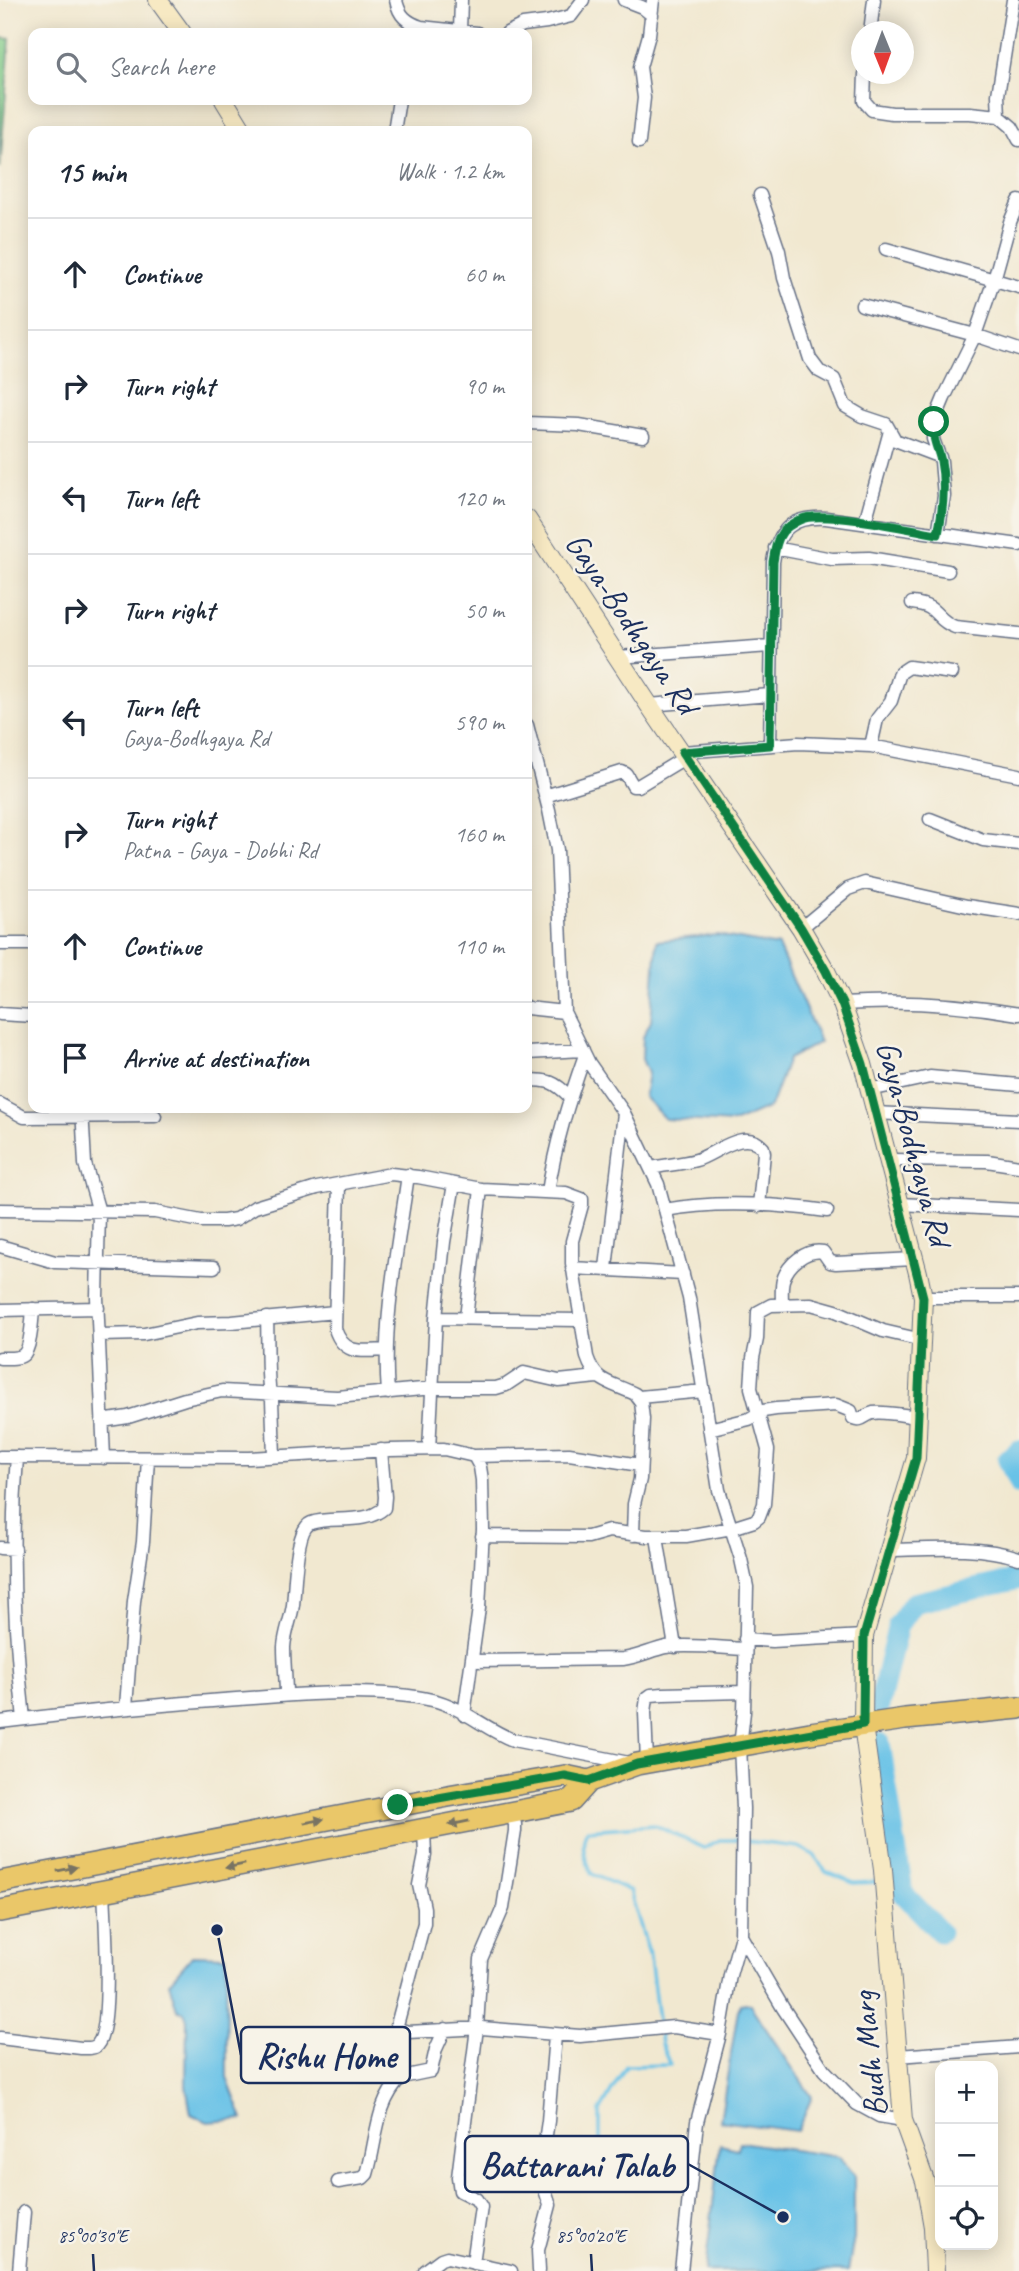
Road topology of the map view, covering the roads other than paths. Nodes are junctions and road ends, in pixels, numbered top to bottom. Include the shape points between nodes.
1 (158, 0) edge
2 (396, 0) edge
3 (461, 0) edge
4 (583, 0) edge
5 (624, 0) edge
6 (653, 0) edge
7 (883, 0) edge
8 (1013, 0) edge
9 (873, 5) edge
10 (652, 15) junction
11 (179, 28) edge
12 (420, 28) edge
13 (460, 28) edge
14 (517, 28) edge
15 (865, 84) edge
16 (226, 105) edge
17 (398, 105) edge
18 (999, 117) junction
19 (240, 126) edge
20 (395, 126) edge
21 (1019, 140) edge
22 (639, 142) dead end
23 (760, 195) dead end
24 (1019, 201) edge
25 (886, 249) dead end
26 (994, 280) junction
27 (1019, 287) edge
28 (862, 305) dead end
29 (975, 335) junction
30 (1019, 350) edge
31 (532, 423) edge
32 (890, 431) junction
33 (643, 436) dead end
34 (940, 457) junction
35 (865, 522) junction
36 (532, 527) edge
37 (938, 534) junction
38 (1019, 545) edge
39 (775, 548) junction
40 (948, 571) dead end
41 (912, 603) dead end
42 (1019, 634) edge
43 (770, 646) junction
44 (618, 657) junction
45 (953, 673) dead end
46 (770, 695) junction
47 (649, 705) junction
48 (770, 745) junction
49 (871, 746) junction
50 (532, 752) edge
51 (684, 754) junction
52 (1019, 775) edge
53 (545, 796) junction
54 (930, 819) dead end
55 (1019, 844) edge
56 (1019, 914) edge
57 (801, 928) junction
58 (0, 944) edge
59 (28, 944) edge
60 (842, 1004) junction
61 (532, 1009) edge
62 (564, 1012) junction
63 (0, 1014) edge
64 (1019, 1014) edge
65 (28, 1016) edge
66 (532, 1053) edge
67 (584, 1053) junction
68 (532, 1080) edge
69 (1019, 1085) edge
70 (870, 1090) junction
71 (570, 1097) junction
72 (0, 1104) edge
73 (70, 1113) edge
74 (82, 1113) edge
75 (100, 1113) edge
76 (624, 1113) junction
77 (875, 1113) junction
78 (155, 1116) dead end
79 (1019, 1120) edge
80 (888, 1160) junction
81 (1019, 1166) edge
82 (651, 1168) junction
83 (408, 1175) junction
84 (339, 1184) junction
85 (454, 1184) junction
86 (481, 1189) junction
87 (548, 1192) junction
88 (900, 1204) junction
89 (759, 1206) junction
90 (0, 1210) edge
91 (665, 1210) junction
92 (1019, 1210) edge
93 (827, 1211) dead end
94 (99, 1212) junction
95 (0, 1246) edge
96 (914, 1259) junction
97 (97, 1262) junction
98 (214, 1267) dead end
99 (572, 1268) junction
100 (606, 1268) junction
101 (683, 1274) junction
102 (923, 1297) junction
103 (1019, 1297) edge
104 (782, 1304) junction
105 (98, 1308) junction
106 (33, 1309) junction
107 (0, 1310) edge
108 (335, 1311) junction
109 (267, 1318) junction
110 (436, 1318) junction
111 (466, 1318) junction
112 (580, 1320) junction
113 (99, 1335) junction
114 (922, 1340) junction
115 (386, 1350) junction
116 (0, 1359) edge
117 (597, 1377) junction
118 (433, 1388) junction
119 (704, 1391) junction
120 (267, 1393) junction
121 (388, 1393) junction
122 (639, 1397) junction
123 (757, 1413) junction
124 (919, 1417) junction
125 (102, 1421) junction
126 (709, 1429) junction
127 (382, 1450) junction
128 (429, 1450) junction
129 (274, 1456) junction
130 (474, 1456) junction
131 (0, 1457) edge
132 (17, 1457) junction
133 (104, 1458) junction
134 (148, 1458) junction
135 (640, 1465) junction
136 (732, 1528) junction
137 (633, 1535) junction
138 (482, 1536) junction
139 (657, 1537) junction
140 (0, 1548) edge
141 (15, 1549) junction
142 (889, 1550) junction
143 (1019, 1558) edge
144 (864, 1636) junction
145 (745, 1644) junction
146 (675, 1647) junction
147 (473, 1661) junction
148 (744, 1692) junction
149 (286, 1695) junction
150 (125, 1707) junction
151 (1019, 1708) edge
152 (464, 1715) junction
153 (24, 1719) junction
154 (0, 1722) edge
155 (863, 1724) junction
156 (740, 1746) junction
157 (642, 1763) junction
158 (589, 1781) junction
159 (510, 1813) junction
160 (424, 1830) junction
161 (883, 1870) joint
162 (0, 1882) edge
163 (104, 1891) junction
164 (0, 1911) edge
165 (741, 1936) junction
166 (477, 2028) junction
167 (445, 2029) junction
168 (720, 2034) junction
169 (555, 2035) junction
170 (0, 2038) edge
171 (1019, 2047) edge
172 (898, 2056) junction
173 (903, 2120) junction
174 (338, 2182) dead end
175 (24, 2212) dead end
176 (473, 2263) junction
177 (19, 2271) edge
178 (425, 2271) edge
179 (511, 2271) edge
180 (539, 2271) edge
181 (681, 2271) edge
182 (935, 2271) edge

1 - 11 street
2 - 12 street via 405,19
3 - 13 street
4 - 14 street via 571,16
5 - 10 street
6 - 10 street
7 - 9 street
8 - 18 street via 998,95
10 - 22 street via 640,66 644,98
15 - 18 street via 864,101 872,110
16 - 19 street
17 - 20 street
18 - 21 street via 1013,127
23 - 32 street via 810,359 834,379 845,406 886,424
24 - 26 street
25 - 26 street
26 - 27 street
26 - 29 street
28 - 29 street
29 - 30 street
29 - 34 street via 934,422 933,439
31 - 33 street via 579,425
32 - 34 street via 895,440
32 - 35 street
34 - 37 street via 944,496
35 - 37 street
35 - 39 street via 806,518 786,529
36 - 44 street, Gaya-Bodhgaya Rd
37 - 38 street
39 - 40 street
39 - 43 street
41 - 42 street via 929,606 955,627
43 - 44 street
43 - 46 street
44 - 47 street, Gaya-Bodhgaya Rd
45 - 49 street via 904,669 891,701 877,719
46 - 47 street
46 - 48 street
47 - 51 street, Gaya-Bodhgaya Rd
48 - 49 street
48 - 51 street
49 - 52 street
50 - 53 street
51 - 53 street via 638,786 622,772
51 - 57 street, Gaya-Bodhgaya Rd
53 - 62 street via 557,850
54 - 55 street via 983,840
56 - 57 street via 865,883 848,889
57 - 60 street, Gaya-Bodhgaya Rd
58 - 59 street
60 - 64 street via 929,1004
60 - 70 street, Gaya-Bodhgaya Rd
61 - 62 street
62 - 67 street
63 - 65 street
66 - 67 street
67 - 71 street
67 - 76 street
68 - 71 street via 551,1081
69 - 70 street via 930,1077
70 - 77 street, Gaya-Bodhgaya Rd
71 - 87 street
72 - 73 street via 24,1117
74 - 94 street via 85,1164
75 - 78 street
76 - 82 street
76 - 100 street
77 - 79 street
77 - 80 street, Gaya-Bodhgaya Rd
80 - 81 street via 987,1161
80 - 88 street, Gaya-Bodhgaya Rd
82 - 89 street via 695,1161 734,1141 754,1141 764,1153
82 - 91 street
83 - 84 street via 385,1174
83 - 85 street
83 - 115 street
84 - 94 street via 267,1203 225,1221 155,1212
84 - 108 street
85 - 86 street
85 - 110 street
86 - 87 street
86 - 111 street
87 - 99 street via 582,1199 572,1241
88 - 92 street
88 - 96 street, Gaya-Bodhgaya Rd
89 - 91 street via 704,1203
89 - 93 street
90 - 94 street
91 - 101 street
94 - 97 street
95 - 97 street via 55,1262
96 - 102 street, Gaya-Bodhgaya Rd
96 - 104 street via 836,1263 823,1252 811,1251 786,1275
97 - 98 street
97 - 105 street
99 - 100 street
99 - 112 street
100 - 101 street
101 - 119 street
102 - 103 street
102 - 114 street, Gaya-Bodhgaya Rd
104 - 114 street via 822,1306 883,1331
104 - 123 street via 758,1312 751,1388
105 - 106 street
105 - 113 street
106 - 107 street
106 - 116 street via 24,1354
108 - 109 street
108 - 115 street via 335,1329 343,1346
109 - 113 street via 197,1323 144,1335
109 - 120 street
110 - 111 street
110 - 118 street
111 - 112 street
112 - 117 street via 587,1357
113 - 125 street
114 - 124 street, Gaya-Bodhgaya Rd
115 - 121 street
117 - 118 street via 559,1381 524,1373 496,1388
117 - 122 street
118 - 121 street
118 - 128 street
119 - 122 street
119 - 126 street
120 - 121 street via 337,1398
120 - 125 street via 201,1394
120 - 129 street via 272,1400
122 - 135 street via 643,1419
123 - 124 street via 836,1405 848,1409 857,1420 874,1413
123 - 126 street
123 - 136 street via 768,1445 763,1511 754,1521
124 - 142 street, Gaya-Bodhgaya Rd via 912,1473
125 - 133 street
126 - 136 street via 719,1490
127 - 128 street
127 - 129 street
127 - 149 street via 384,1508 362,1517 312,1522 304,1529 285,1637
128 - 130 street
129 - 134 street
130 - 135 street via 569,1454
130 - 138 street via 482,1480
131 - 132 street
132 - 133 street
132 - 141 street
133 - 134 street
134 - 150 street
135 - 137 street
136 - 139 street
136 - 145 street via 747,1587
137 - 138 street via 609,1531 588,1537
137 - 139 street
138 - 147 street
139 - 146 street
140 - 141 street
141 - 153 street via 15,1627
142 - 143 street via 955,1549
142 - 144 street, Gaya-Bodhgaya Rd
144 - 145 street
144 - 155 street, Gaya-Bodhgaya Rd
145 - 146 street
145 - 148 street
146 - 147 street via 623,1659
147 - 152 street
148 - 156 street
148 - 157 street via 650,1695
149 - 150 street
149 - 152 street via 419,1698
150 - 153 street
151 - 155 main road
152 - 157 street via 513,1740
153 - 154 street
155 - 156 main road
155 - 161 street, Gaya-Bodhgaya Rd
156 - 157 main road
156 - 165 street
157 - 158 main road
158 - 159 main road via 571,1801
162 -> 158 main road via 482,1790 565,1776
159 -> 160 main road
159 - 166 street via 515,1830 508,1885 481,1959
160 -> 163 main road
160 - 167 street via 419,1885 424,1923 397,2025 403,2032
161 - 172 street, Budh Marg
163 - 164 main road
163 - 170 street via 106,2009 97,2045 81,2048
165 - 168 street
165 - 173 street via 824,2070 857,2104 879,2116
166 - 167 street
166 - 169 street
166 - 176 street via 458,2177 460,2191 481,2207
167 - 174 street via 431,2071 402,2077 386,2102 367,2174
168 - 169 street via 667,2027
168 - 181 street via 696,2122
169 - 180 street via 540,2175 550,2205 538,2250
171 - 172 street
172 - 173 street, Budh Marg
173 - 182 street, Budh Marg via 925,2181
175 - 177 street
176 - 178 street via 447,2257
176 - 179 street

